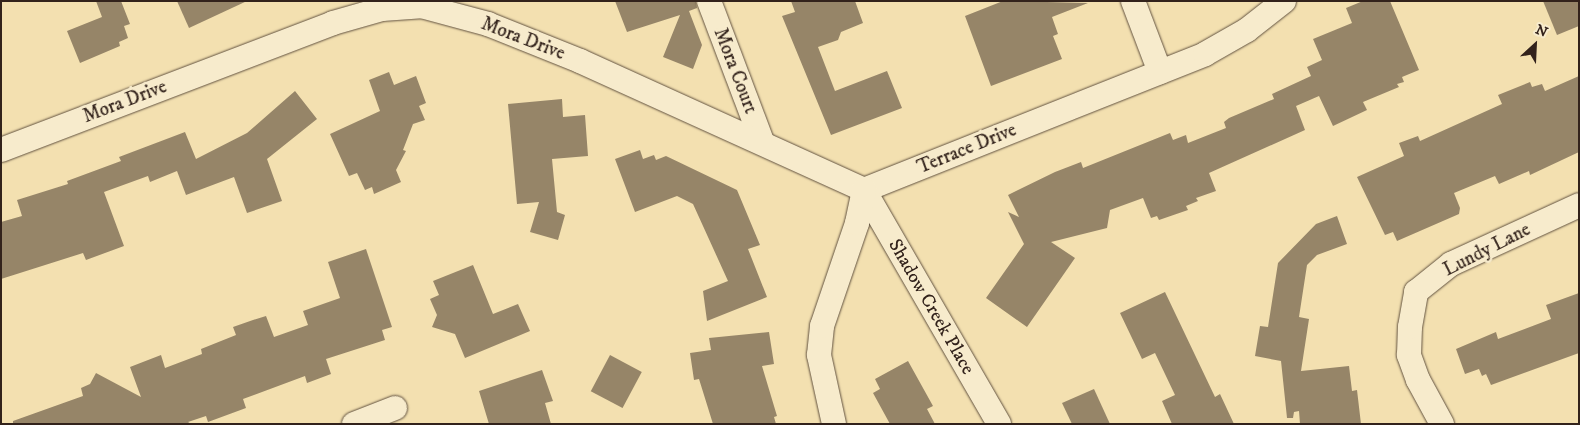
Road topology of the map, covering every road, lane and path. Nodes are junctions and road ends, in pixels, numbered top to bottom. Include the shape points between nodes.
1 (709, 1) edge
2 (1133, 1) edge
3 (1284, 1) edge
4 (1160, 72) junction
5 (762, 141) junction
6 (1, 150) edge
7 (864, 190) junction
8 (1579, 205) edge
9 (395, 408) dead end
10 (354, 424) edge
11 (834, 424) edge
12 (999, 424) edge
13 (1442, 424) edge

1 - 5 street, Mora Court
2 - 4 street
3 - 4 street, Terrace Drive via 1238,35
4 - 7 street, Terrace Drive
5 - 6 street, Mora Drive via 488,24 446,11 414,6 382,9 333,23
5 - 7 street, Mora Drive
7 - 11 street via 857,222 822,326 820,355
7 - 12 street, Shadow Creek Place
8 - 13 street, Lundy Lane via 1451,264 1416,292 1409,355 1418,380
9 - 10 street

